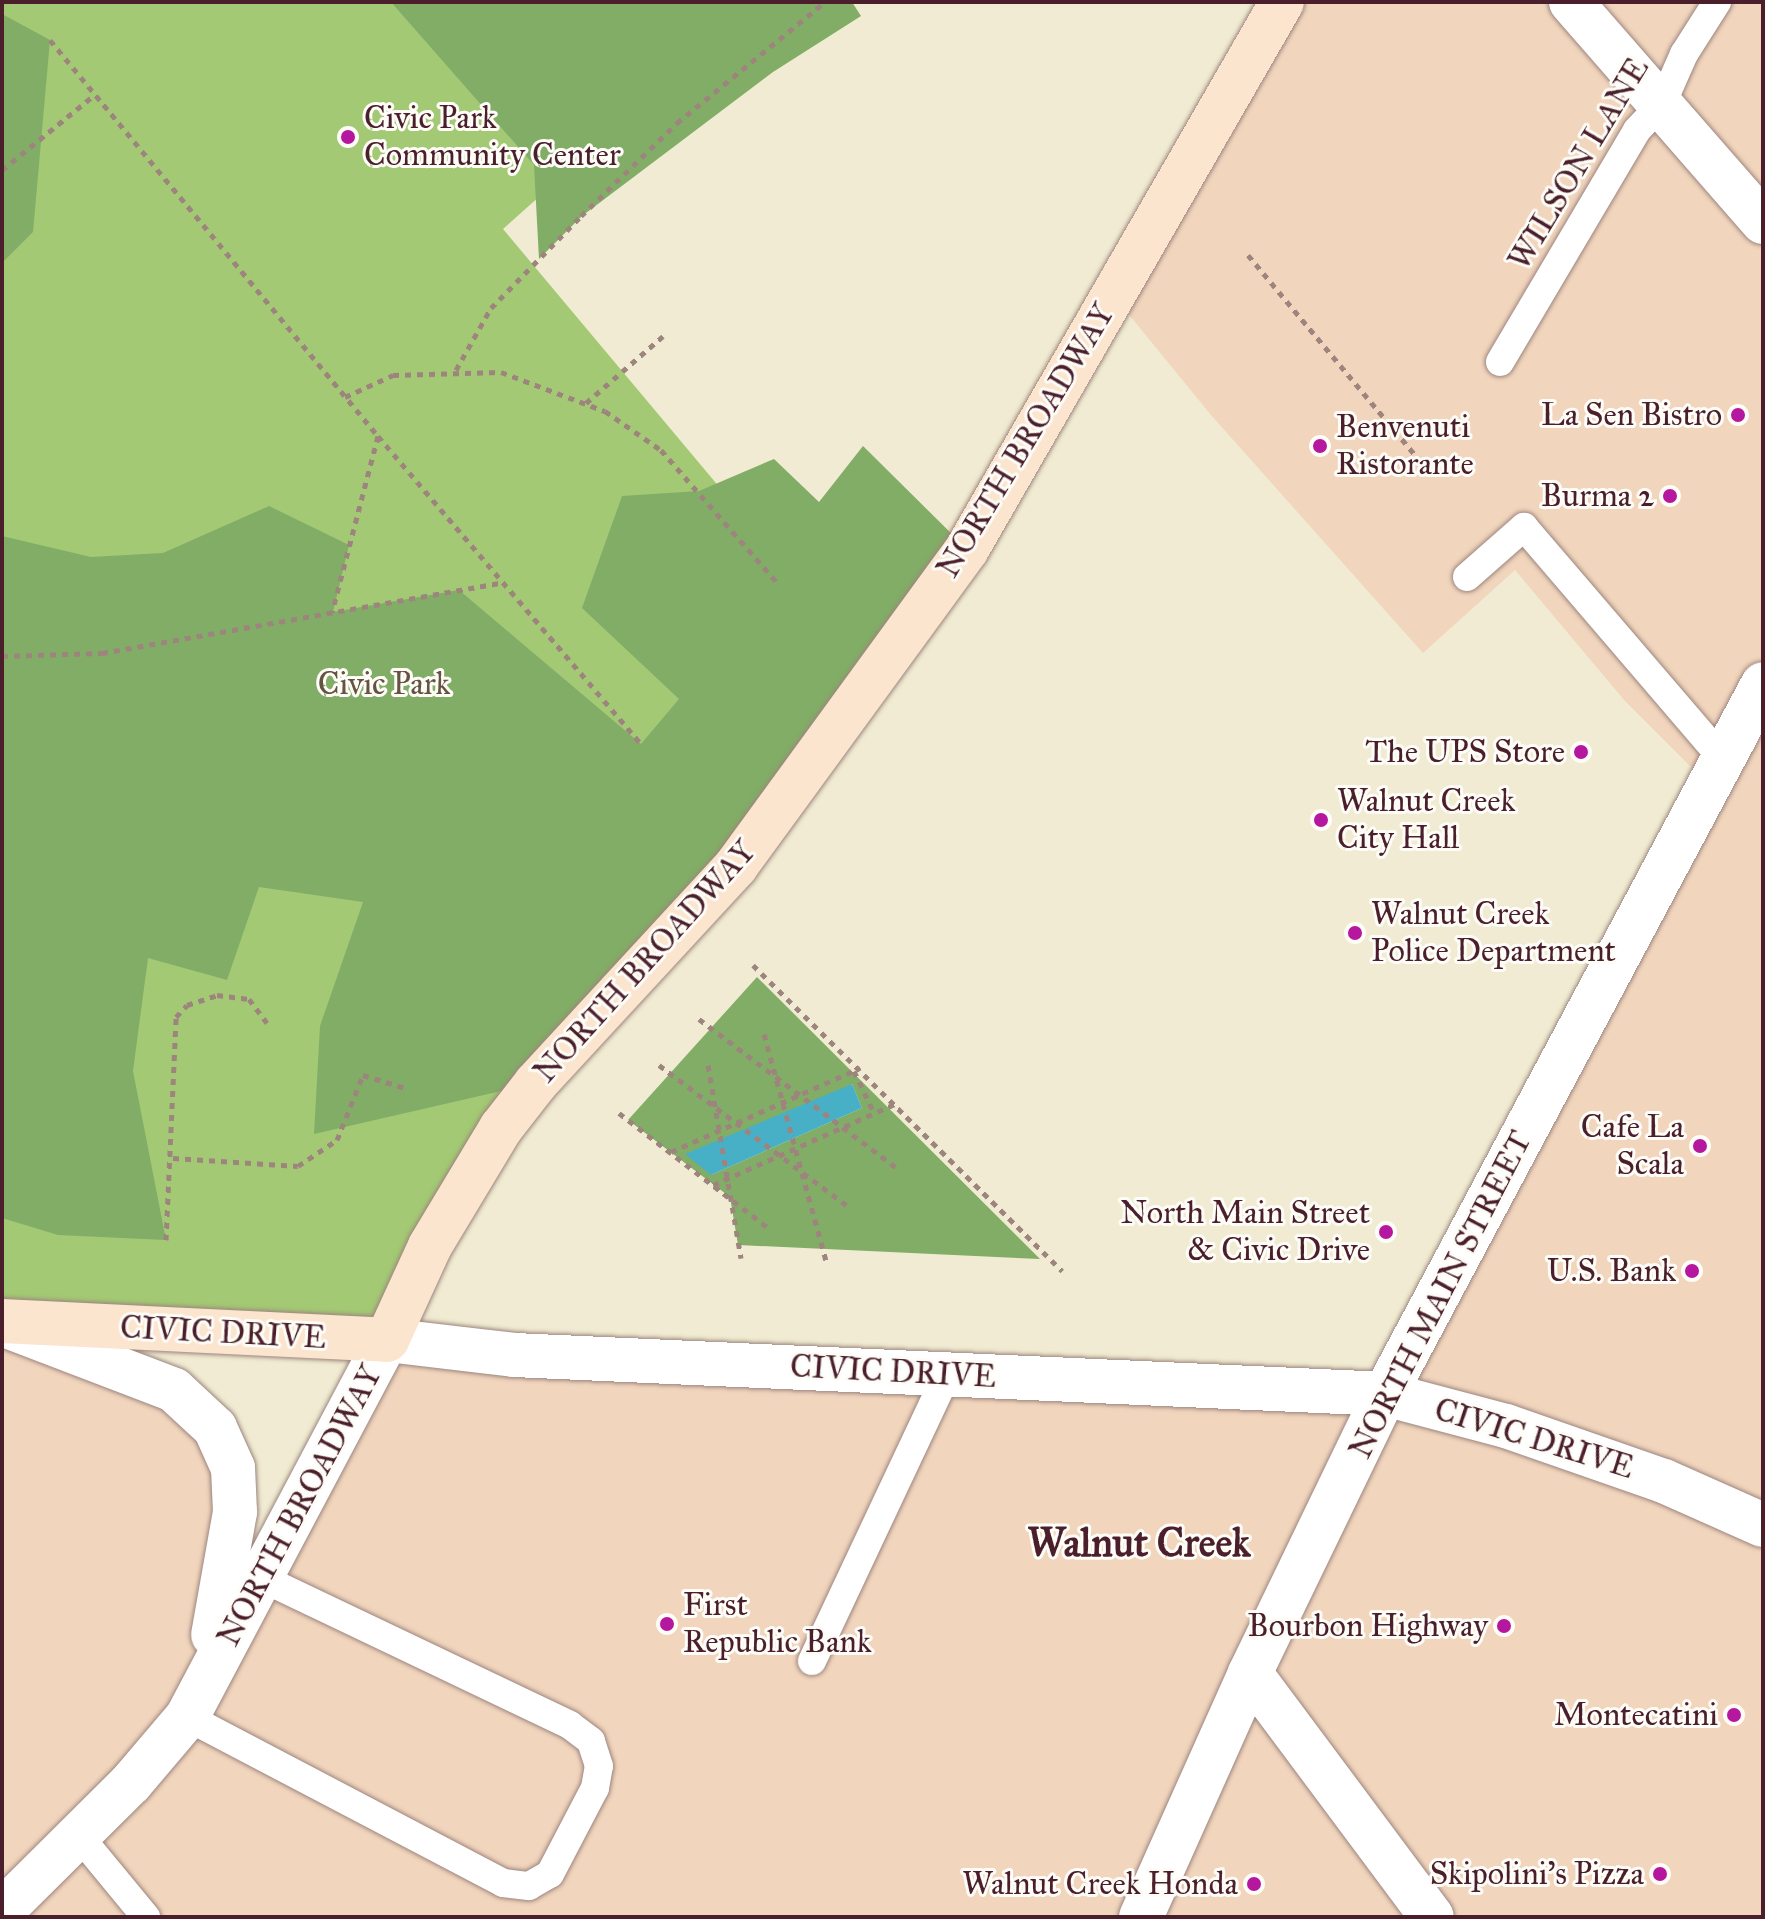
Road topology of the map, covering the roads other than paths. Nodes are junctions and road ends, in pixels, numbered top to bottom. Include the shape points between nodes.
1 (1282, 2) edge
2 (1571, 2) edge
3 (1717, 2) edge
4 (1662, 104) junction
5 (1763, 222) edge
6 (1500, 362) dead end
7 (1467, 577) dead end
8 (1763, 684) edge
9 (1723, 759) junction
10 (2, 1323) edge
11 (387, 1340) junction
12 (947, 1374) junction
13 (1385, 1394) junction
14 (1763, 1525) edge
15 (258, 1576) junction
16 (812, 1661) dead end
17 (1250, 1673) junction
18 (195, 1705) junction
19 (80, 1837) junction
20 (15, 1909) edge
21 (1429, 1916) edge
22 (146, 1917) edge
23 (1141, 1917) edge

1 - 11 main road, NORTH BROADWAY via 967,549 736,866 501,1128 430,1246
2 - 4 street
3 - 4 lane, WILSON LANE via 1684,54
4 - 5 street
4 - 6 lane, WILSON LANE via 1637,130
7 - 9 lane via 1524,527
8 - 9 street, NORTH MAIN STREET
9 - 13 street, NORTH MAIN STREET
10 - 11 main road, CIVIC DRIVE
10 - 18 street via 174,1390 215,1428 225,1445 233,1468 235,1512
11 - 12 street, CIVIC DRIVE via 514,1355
11 - 15 street, NORTH BROADWAY
12 - 13 street, CIVIC DRIVE
12 - 16 lane
13 - 14 street, CIVIC DRIVE via 1506,1426 1664,1481
13 - 17 street, NORTH MAIN STREET
15 - 18 street, NORTH BROADWAY
15 - 18 lane via 570,1725 591,1741 599,1766 595,1788 550,1874 529,1886 503,1883
17 - 21 street
17 - 23 street, NORTH MAIN STREET
18 - 19 street, NORTH BROADWAY
19 - 20 street, NORTH BROADWAY
19 - 22 lane

